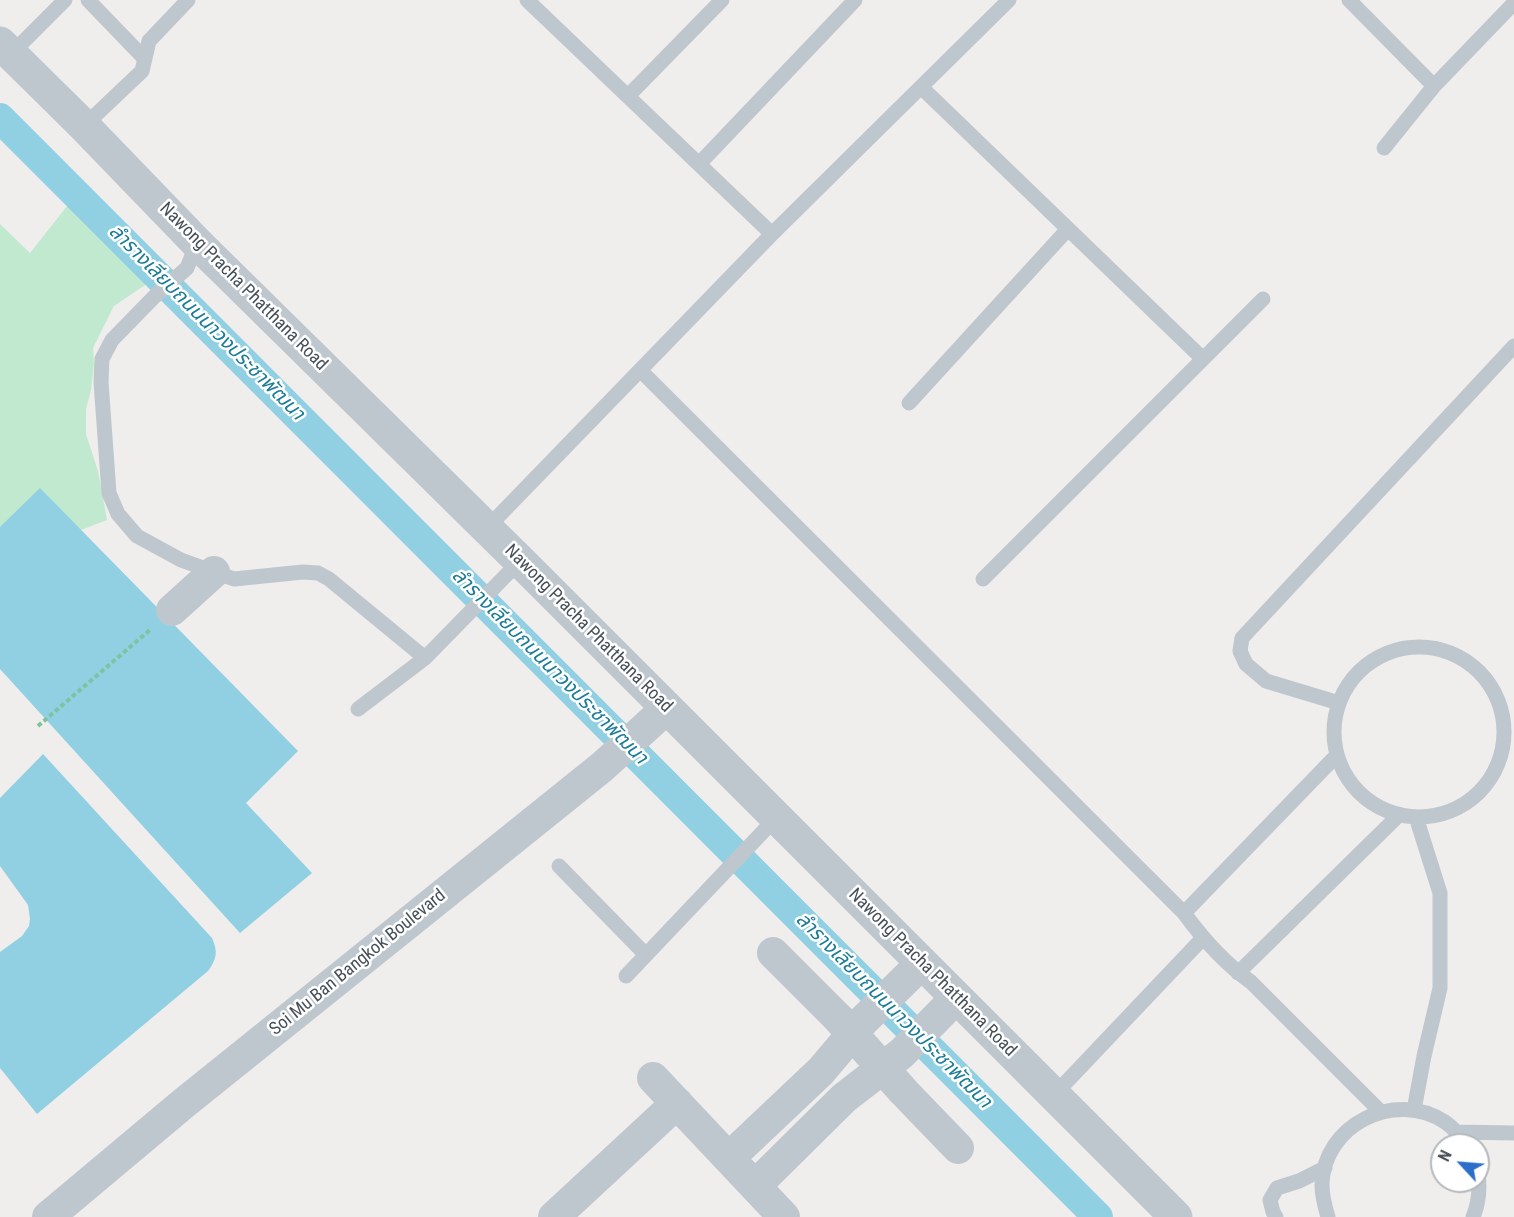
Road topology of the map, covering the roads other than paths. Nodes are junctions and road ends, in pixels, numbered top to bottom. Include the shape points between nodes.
1 (65, 0) edge
2 (88, 0) edge
3 (188, 0) edge
4 (527, 0) edge
5 (722, 0) edge
6 (855, 0) edge
7 (1009, 0) edge
8 (1349, 0) edge
9 (1514, 3) edge
10 (5, 48) edge
11 (144, 58) junction
12 (1434, 86) junction
13 (921, 87) junction
14 (628, 96) junction
15 (84, 126) junction
16 (1384, 148) dead end
17 (699, 164) junction
18 (1068, 230) junction
19 (772, 234) junction
20 (192, 255) junction
21 (1263, 299) dead end
22 (1514, 346) edge
23 (1203, 359) junction
24 (640, 370) junction
25 (909, 403) dead end
26 (487, 528) junction
27 (520, 561) junction
28 (214, 572) junction
29 (983, 579) dead end
30 (172, 610) road end
31 (425, 658) junction
32 (1340, 703) junction
33 (358, 710) dead end
34 (657, 717) junction
35 (1337, 754) junction
36 (1399, 815) junction
37 (776, 818) junction
38 (1416, 818) junction
39 (558, 866) dead end
40 (1184, 913) junction
41 (1203, 938) junction
42 (773, 953) dead end
43 (646, 955) junction
44 (922, 963) junction
45 (1238, 973) junction
46 (626, 976) dead end
47 (956, 998) junction
48 (858, 1027) junction
49 (893, 1061) junction
50 (653, 1078) dead end
51 (1054, 1095) junction
52 (677, 1103) junction
53 (1413, 1110) junction
54 (1381, 1112) junction
55 (1457, 1132) joint
56 (1514, 1133) edge
57 (957, 1148) dead end
58 (729, 1158) junction
59 (1325, 1167) junction
60 (755, 1186) junction
61 (1479, 1193) edge
62 (48, 1217) edge
63 (554, 1217) edge
64 (784, 1217) edge
65 (1176, 1217) edge
66 (1276, 1217) edge
67 (1328, 1217) edge
68 (1473, 1217) edge

1 - 10 lane
2 - 11 lane
3 - 11 lane via 149,41
4 - 14 lane
5 - 14 lane
6 - 17 lane
7 - 13 lane
8 - 12 lane
9 - 12 lane
10 - 15 street, Nawong Pracha Phatthana Road
11 - 15 lane via 142,71
12 - 16 lane
13 - 18 lane
13 - 19 lane
14 - 17 lane
15 - 20 street, Nawong Pracha Phatthana Road
17 - 19 lane
18 - 23 lane
18 - 25 lane
19 - 24 lane
20 - 26 street, Nawong Pracha Phatthana Road
20 - 28 lane via 112,340 102,359 101,382 109,493 118,514 137,537
21 - 23 lane
22 - 32 lane via 1242,638 1240,651 1246,664 1266,681
23 - 29 lane
24 - 26 lane
24 - 40 lane
26 - 27 street, Nawong Pracha Phatthana Road
27 - 31 lane
27 - 34 street, Nawong Pracha Phatthana Road
28 - 30 street
28 - 31 lane via 234,579 318,573
31 - 33 lane
32 - 35 lane via 1334,729
32 - 38 lane via 1352,680 1372,661 1396,650 1422,646 1448,651 1471,664 1490,684 1501,708 1504,734 1499,761 1486,784 1467,802 1443,814
34 - 37 street, Nawong Pracha Phatthana Road
34 - 62 street, Soi Mu Ban Bangkok Boulevard via 602,767
35 - 36 lane via 1354,787 1367,800
35 - 40 lane
36 - 38 lane
36 - 45 lane
37 - 43 lane
37 - 44 street, Nawong Pracha Phatthana Road
38 - 53 lane via 1440,893 1440,988
39 - 43 lane
40 - 41 lane
41 - 45 lane
41 - 51 lane
42 - 48 street via 839,1019
43 - 46 lane
44 - 47 street, Nawong Pracha Phatthana Road
44 - 48 street
45 - 54 lane
47 - 49 street
47 - 51 street, Nawong Pracha Phatthana Road
48 - 49 street
48 - 58 street via 821,1071
49 - 57 street via 904,1092
49 - 60 street via 844,1098
50 - 52 street
51 - 65 street, Nawong Pracha Phatthana Road
52 - 58 street
52 - 63 street
53 - 54 lane
53 - 55 lane via 1430,1114
54 - 59 lane via 1352,1126 1340,1138
55 - 56 lane
58 - 60 street
59 - 66 lane via 1277,1188 1270,1200
59 - 67 lane via 1323,1200
60 - 64 street
61 - 68 lane

